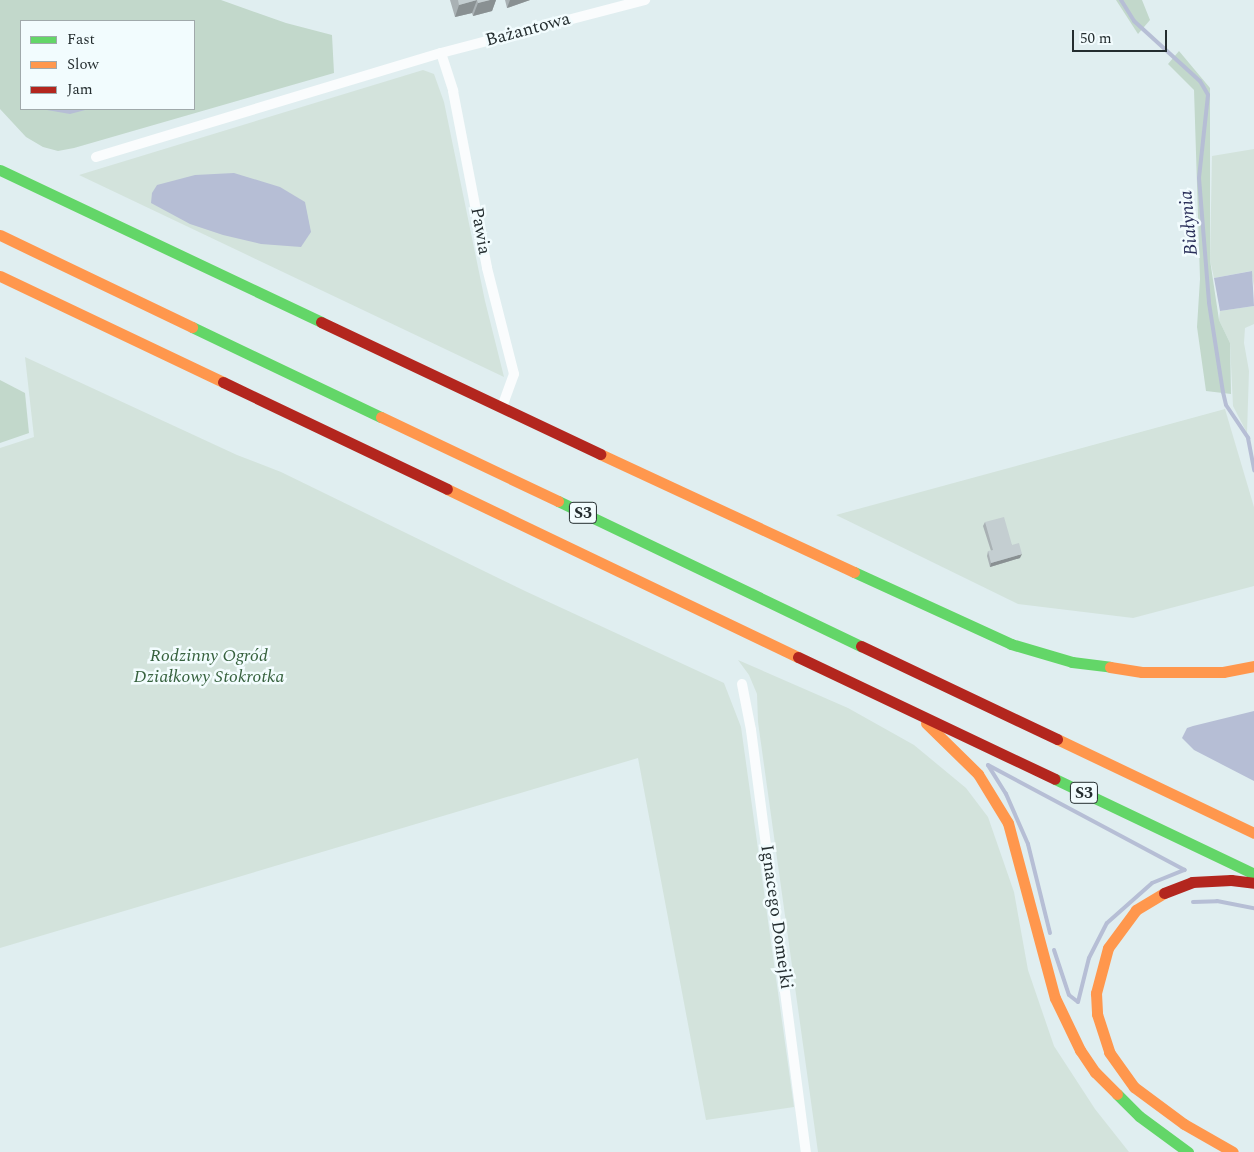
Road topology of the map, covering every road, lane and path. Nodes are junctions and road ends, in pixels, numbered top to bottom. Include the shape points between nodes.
1 (645, 0) edge
2 (441, 53) junction
3 (96, 157) dead end
4 (0, 170) edge
5 (0, 235) edge
6 (0, 276) edge
7 (502, 406) junction
8 (1254, 666) edge
9 (742, 684) dead end
10 (915, 712) junction
11 (1254, 832) edge
12 (1254, 874) edge
13 (1254, 883) edge
14 (806, 1152) edge
15 (1188, 1152) edge
16 (1233, 1152) edge

1 - 2 street, Bażantowa
2 - 3 street, Bażantowa
2 - 7 street, Pawia via 453,91 487,268 514,374
4 - 7 main road
5 - 11 main road, S3
6 - 10 main road, S3
7 - 8 main road via 1011,644 1072,662 1142,672 1223,672
9 - 14 street, Ignacego Domejki via 751,730
10 - 12 main road, S3
10 - 15 main road via 978,774 1008,823 1055,998 1080,1050 1095,1072 1139,1116
13 - 16 main road via 1232,880 1192,882 1175,887 1136,910 1108,948 1096,993 1097,1014 1109,1052 1134,1087 1184,1124

